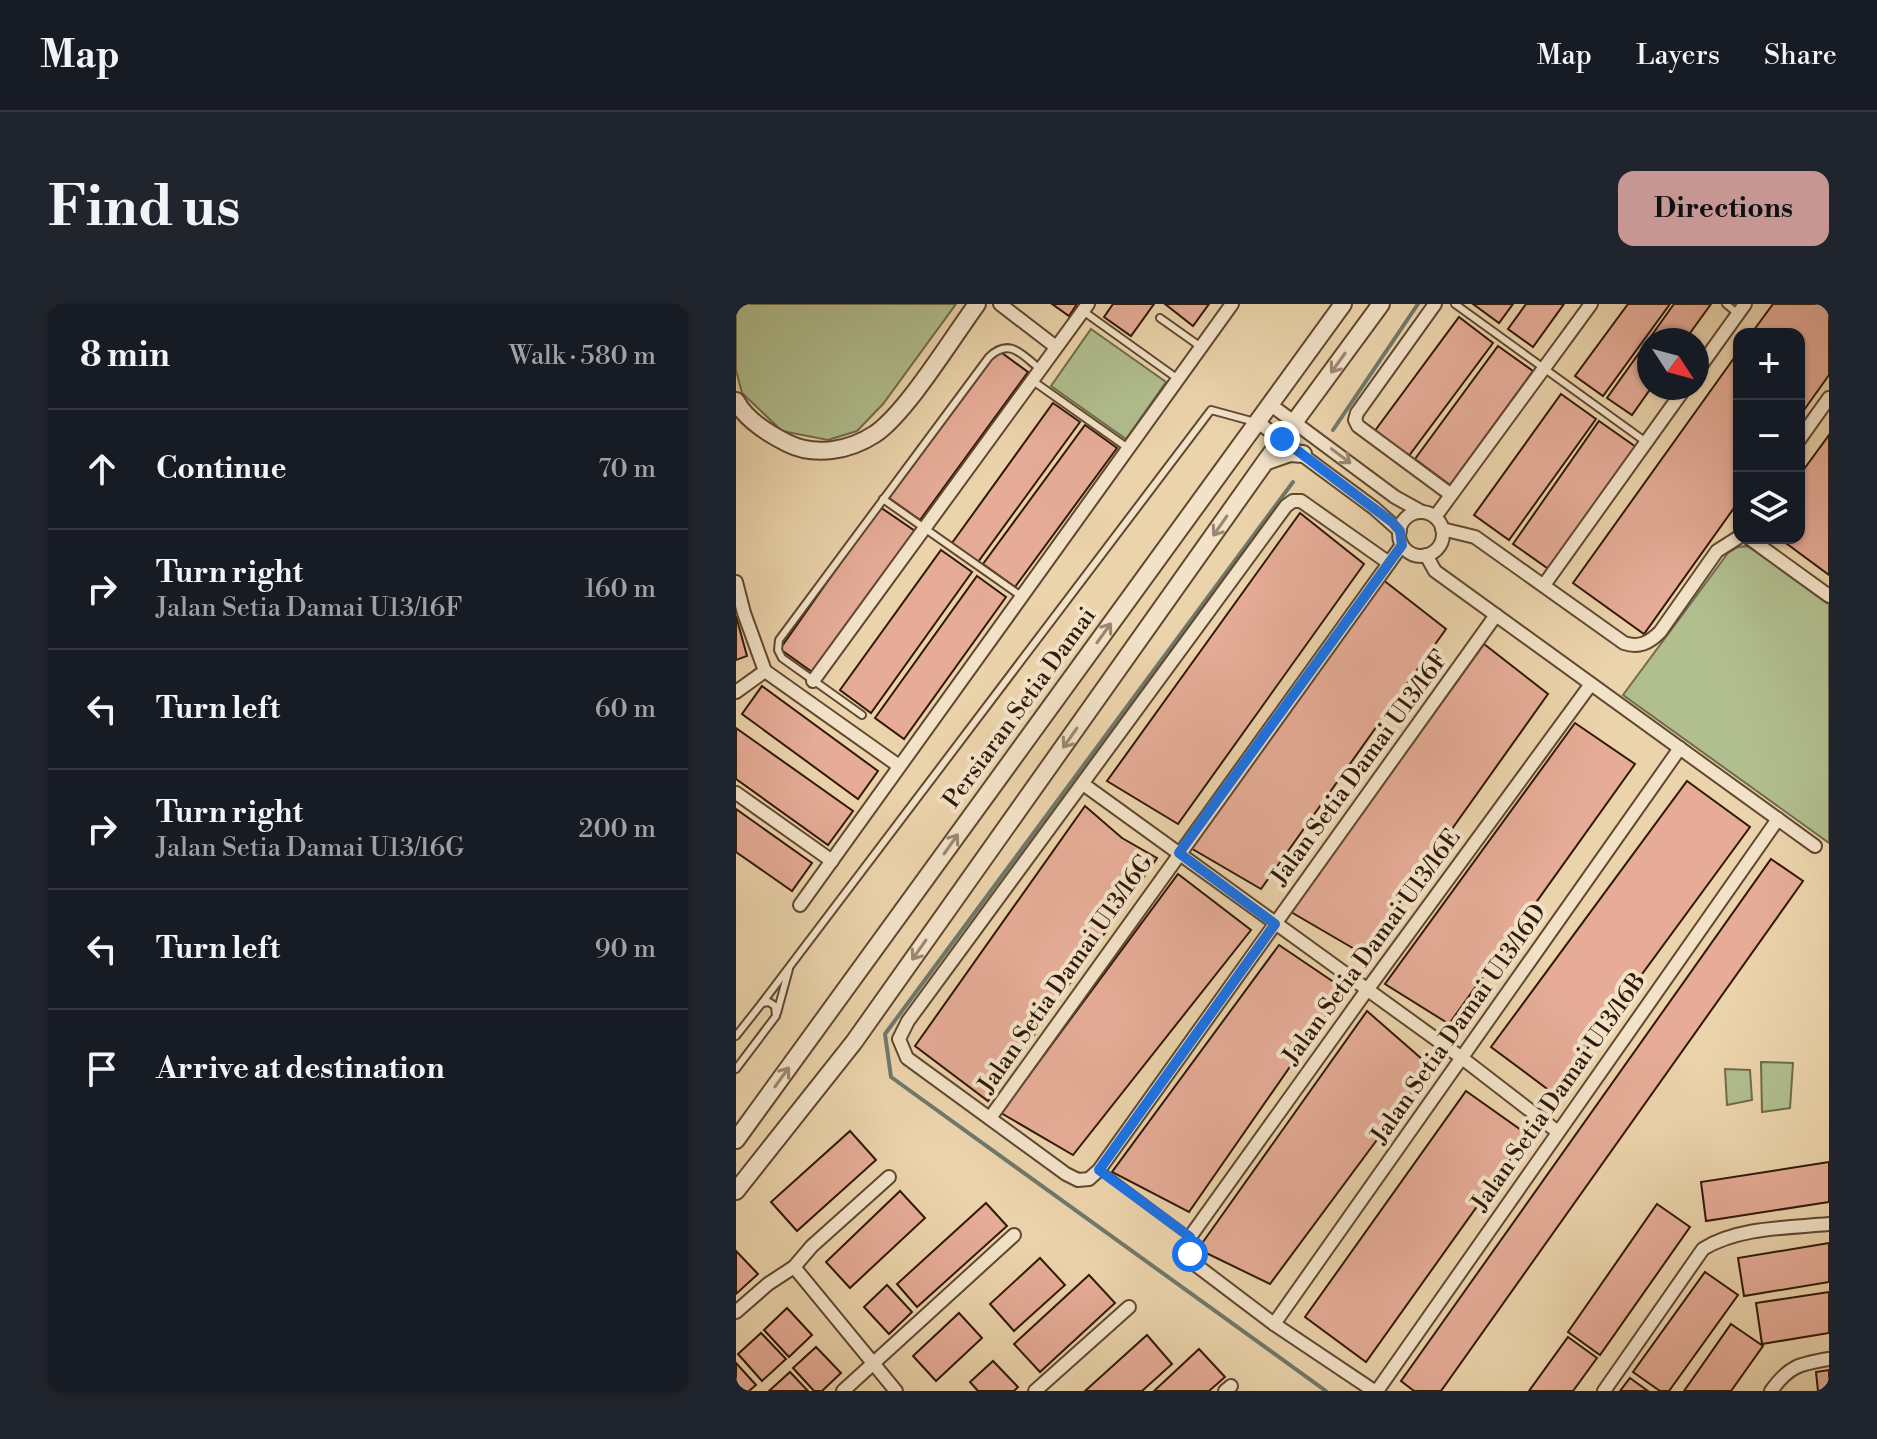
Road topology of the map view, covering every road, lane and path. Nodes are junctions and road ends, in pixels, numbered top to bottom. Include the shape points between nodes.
1 (977, 304) edge
2 (1000, 304) edge
3 (1232, 304) edge
4 (1343, 304) edge
5 (1381, 304) edge
6 (1435, 304) edge
7 (1455, 304) edge
8 (1591, 304) edge
9 (1726, 304) edge
10 (1085, 308) edge
11 (1741, 309) edge
12 (1160, 318) dead end
13 (1056, 347) junction
14 (1201, 347) junction
15 (1709, 354) edge
16 (1544, 368) junction
17 (1036, 375) junction
18 (1178, 379) junction
19 (1829, 398) edge
20 (1676, 400) edge
21 (736, 401) edge
22 (1207, 402) dead end
23 (1271, 405) junction
24 (1211, 410) junction
25 (1295, 422) junction
26 (1259, 423) junction
27 (1805, 432) edge
28 (1282, 439) junction
29 (1646, 442) junction
30 (1128, 448) junction
31 (1303, 454) junction
32 (1265, 462) junction
33 (1450, 494) junction
34 (883, 499) junction
35 (1433, 519) junction
36 (924, 529) junction
37 (1401, 538) junction
38 (1733, 541) edge
39 (1757, 544) edge
40 (1426, 555) junction
41 (1389, 563) junction
42 (736, 582) edge
43 (1544, 585) junction
44 (1829, 596) edge
45 (1021, 597) junction
46 (1496, 615) junction
47 (765, 671) junction
48 (813, 681) junction
49 (1591, 684) junction
50 (736, 692) edge
51 (862, 715) dead end
52 (1680, 748) junction
53 (899, 766) junction
54 (1083, 784) junction
55 (736, 793) edge
56 (1778, 819) junction
57 (1815, 846) dead end
58 (1179, 853) junction
59 (832, 861) junction
60 (800, 905) dead end
61 (1275, 924) junction
62 (790, 966) junction
63 (1367, 990) junction
64 (762, 1003) junction
65 (776, 1016) junction
66 (736, 1036) edge
67 (1462, 1058) junction
68 (736, 1069) edge
69 (990, 1118) junction
70 (1558, 1132) junction
71 (736, 1140) edge
72 (1099, 1170) junction
73 (889, 1177) dead end
74 (736, 1191) edge
75 (1829, 1224) edge
76 (1014, 1235) dead end
77 (1190, 1237) junction
78 (794, 1267) junction
79 (1129, 1307) dead end
80 (736, 1312) edge
81 (1274, 1324) junction
82 (1829, 1359) edge
83 (873, 1364) junction
84 (843, 1391) edge
85 (896, 1391) edge
86 (1035, 1391) edge
87 (1376, 1391) edge
88 (1604, 1391) edge
89 (1771, 1391) edge

1 - 21 street via 899,411 859,442 825,451 800,449 765,429
2 - 13 street
3 - 14 street
4 - 23 street, Persiaran Setia Damai
5 -> 25 street
6 - 33 street via 1355,420
7 - 16 lane
8 - 16 street
9 - 11 lane
10 - 13 street
10 - 18 lane
11 - 15 street
12 - 14 lane
13 - 17 street
14 - 18 street
16 - 29 lane
16 - 33 street
17 - 30 lane
17 - 34 lane via 1016,351 998,348
17 - 36 street
18 - 30 street
19 - 27 street
20 - 29 street
22 - 24 lane
23 - 25 street
23 - 26 street, Persiaran Setia Damai
24 - 26 lane
24 - 62 lane
25 - 28 street
25 -> 35 street
26 - 28 street
71 -> 26 street, Persiaran Setia Damai
28 - 31 street
28 - 32 street
29 - 43 street
30 - 45 street
31 - 32 street
31 - 37 street via 1382,514
32 -> 74 street via 854,1042
33 - 35 street
34 - 36 lane
34 - 48 lane via 779,640 782,658
35 - 37 street via 1410,515
35 - 40 street via 1441,542
35 - 43 street via 1475,537
36 - 45 lane
36 - 48 street
37 - 40 street via 1412,554
37 - 41 street, Jalan Setia Damai U13/16G
38 - 43 street via 1717,551 1652,640 1636,647
39 - 44 street
40 - 46 street via 1435,571
41 - 54 street via 1301,501 1286,506
41 - 58 street, Jalan Setia Damai U13/16G
42 - 47 street
45 - 53 street
46 - 49 street
46 - 61 street, Jalan Setia Damai U13/16F
47 - 50 street
47 - 53 street
48 - 51 lane
49 - 52 street
49 - 63 street, Jalan Setia Damai U13/16E
52 - 56 street
52 - 67 street, Jalan Setia Damai U13/16D
53 - 59 street
54 - 58 street
54 - 69 street via 899,1039 907,1058
55 - 59 street
56 - 57 street
56 - 70 street, Jalan Setia Damai U13/16B
58 - 61 street
58 - 69 street, Jalan Setia Damai U13/16G
59 - 60 street
61 - 63 street
61 - 72 street, Jalan Setia Damai U13/16F
62 - 64 lane
62 - 65 lane
63 - 67 street
63 - 77 street, Jalan Setia Damai U13/16E
64 - 65 lane via 772,1003
64 - 66 lane
65 - 68 lane
67 - 70 street
67 - 81 street, Jalan Setia Damai U13/16D
69 - 72 street, Jalan Setia Damai U13/16F via 1078,1180
70 - 87 street, Jalan Setia Damai U13/16B
72 - 77 lane
73 - 78 street
75 - 88 street via 1737,1235 1703,1249
76 - 83 street
77 - 81 street via 1196,1265
78 - 80 street
78 - 83 street
79 - 86 street
81 - 87 street
82 - 89 street via 1796,1365
83 - 84 street
83 - 85 street

